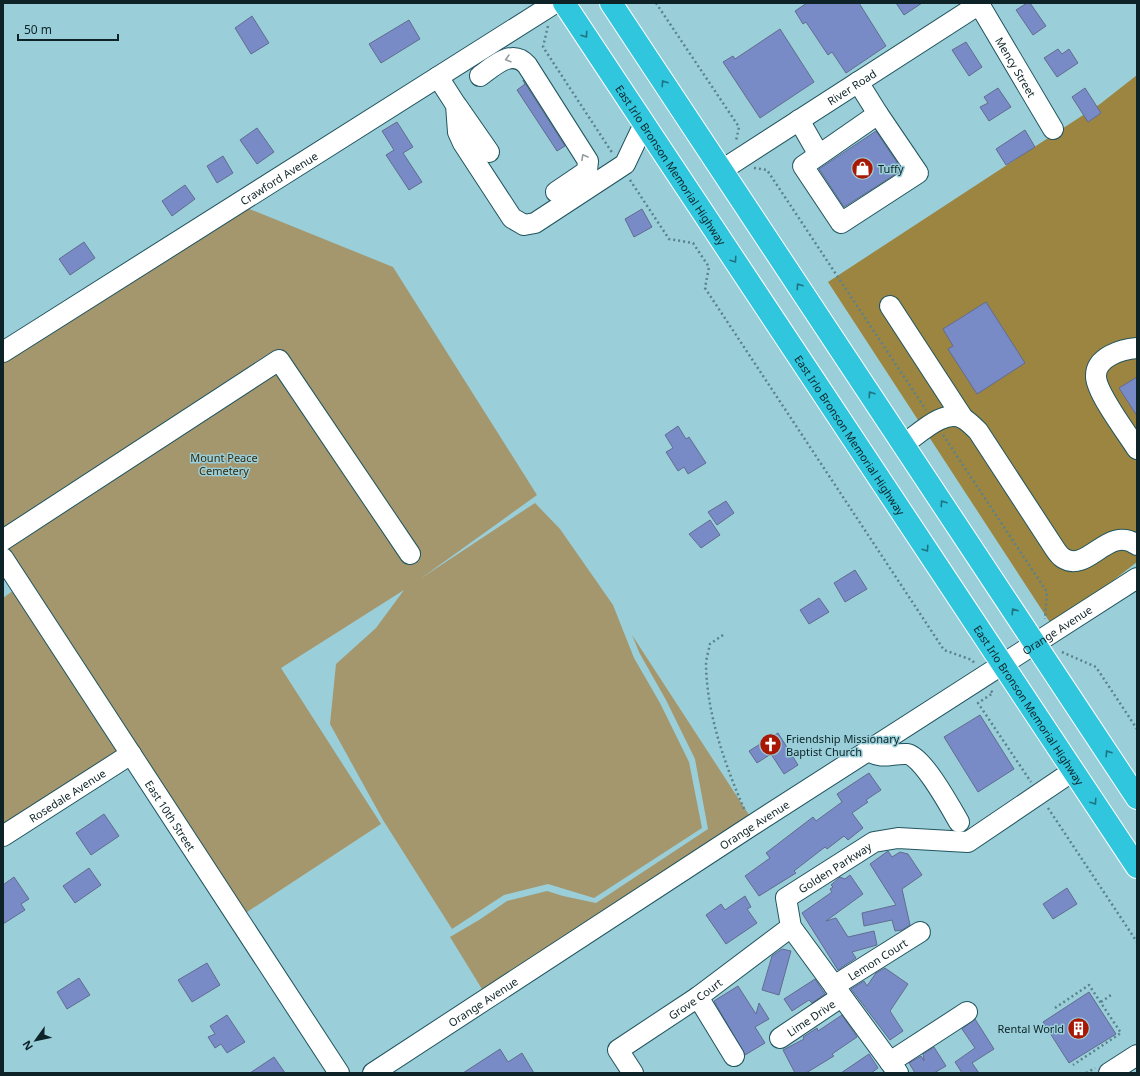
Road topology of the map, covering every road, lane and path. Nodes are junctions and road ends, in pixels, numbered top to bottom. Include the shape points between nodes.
1 (564, 3) edge
2 (611, 3) edge
3 (656, 3) edge
4 (980, 4) edge
5 (549, 7) edge
6 (480, 76) dead end
7 (438, 77) junction
8 (858, 82) junction
9 (456, 105) junction
10 (878, 114) junction
11 (799, 120) junction
12 (644, 124) junction
13 (1053, 129) dead end
14 (488, 152) dead end
15 (819, 156) junction
16 (741, 158) junction
17 (622, 167) junction
18 (722, 170) junction
19 (556, 192) dead end
20 (890, 306) dead end
21 (1137, 348) edge
22 (3, 352) edge
23 (963, 418) junction
24 (935, 423) junction
25 (904, 444) junction
26 (1137, 449) edge
27 (3, 540) edge
28 (1137, 545) edge
29 (410, 554) dead end
30 (3, 558) edge
31 (1137, 578) edge
32 (723, 635) dead end
33 (1044, 639) junction
34 (1003, 664) junction
35 (983, 677) junction
36 (906, 726) junction
37 (1137, 729) edge
38 (869, 750) junction
39 (130, 754) junction
40 (914, 756) junction
41 (1073, 771) junction
42 (1039, 794) junction
43 (1137, 798) edge
44 (959, 822) dead end
45 (751, 826) junction
46 (3, 836) edge
47 (1137, 867) edge
48 (791, 927) junction
49 (920, 932) dead end
50 (1137, 942) edge
51 (837, 992) junction
52 (1111, 995) dead end
53 (698, 997) junction
54 (1100, 1002) junction
55 (1055, 1008) dead end
56 (967, 1012) dead end
57 (780, 1038) dead end
58 (734, 1056) dead end
59 (1136, 1058) edge
60 (1073, 1065) dead end
61 (894, 1070) edge
62 (338, 1073) edge
63 (373, 1073) edge
64 (632, 1073) edge
65 (1109, 1073) edge

1 -> 12 highway, East Irlo Bronson Memorial Highway
18 -> 2 highway
3 - 16 path via 739,127 735,148
4 - 8 street, River Road
4 - 13 street, Mency Street
5 - 7 street, Crawford Avenue
5 - 17 path via 544,47
19 -> 6 street via 588,171 588,161 527,66 519,58 513,57 502,61
7 - 9 street
7 - 22 street, Crawford Avenue
8 - 10 street
8 - 11 street, River Road
9 - 14 street
9 - 17 street via 458,132 462,143 512,218 524,225 535,223
10 - 15 street
10 - 15 street via 918,173 841,223 804,166
11 - 15 street
11 - 16 street, River Road
12 - 17 street
12 -> 34 highway, East Irlo Bronson Memorial Highway
16 - 18 street, River Road
16 - 24 path via 748,168 767,170
17 - 35 path via 669,239 694,243 709,267 705,288 944,650 972,660
25 -> 18 highway
20 - 23 street
21 - 26 street via 1108,356 1099,367 1096,376 1099,389
23 - 24 street via 949,416
23 - 28 street via 978,431 1063,558 1073,562 1084,559 1122,539
24 - 25 street
24 - 33 path via 1047,592
33 -> 25 highway
27 - 29 street via 279,360
30 - 39 street, East 10th Street
31 - 33 street, Orange Avenue
32 - 45 path via 710,644 706,663 709,691 717,734
33 - 34 street, Orange Avenue
33 - 37 path via 1062,653 1096,667
43 -> 33 highway
34 - 35 street, Orange Avenue
34 - 41 highway, East Irlo Bronson Memorial Highway
35 - 36 street, Orange Avenue
35 - 42 path via 993,693 978,703
36 - 38 street, Orange Avenue
36 - 40 street via 915,741
38 - 40 street via 882,757 908,754
38 - 45 street, Orange Avenue
39 - 46 street, Rosedale Avenue
39 - 62 street, East 10th Street
40 - 44 street via 923,765
41 - 42 street, Golden Parkway
41 -> 47 highway, East Irlo Bronson Memorial Highway
42 - 48 street, Golden Parkway via 968,842 898,838 874,842 786,898
42 - 50 path
45 - 63 street, Orange Avenue
48 - 51 street, Golden Parkway
48 - 53 street, Grove Court
49 - 51 street, Lemon Court
51 - 57 street, Lime Drive
51 - 61 street, Golden Parkway
52 - 54 path
53 - 58 street
53 - 64 street, Grove Court via 618,1050
54 - 55 path via 1089,985
54 - 60 path via 1121,1033
56 - 61 street
59 - 65 street

